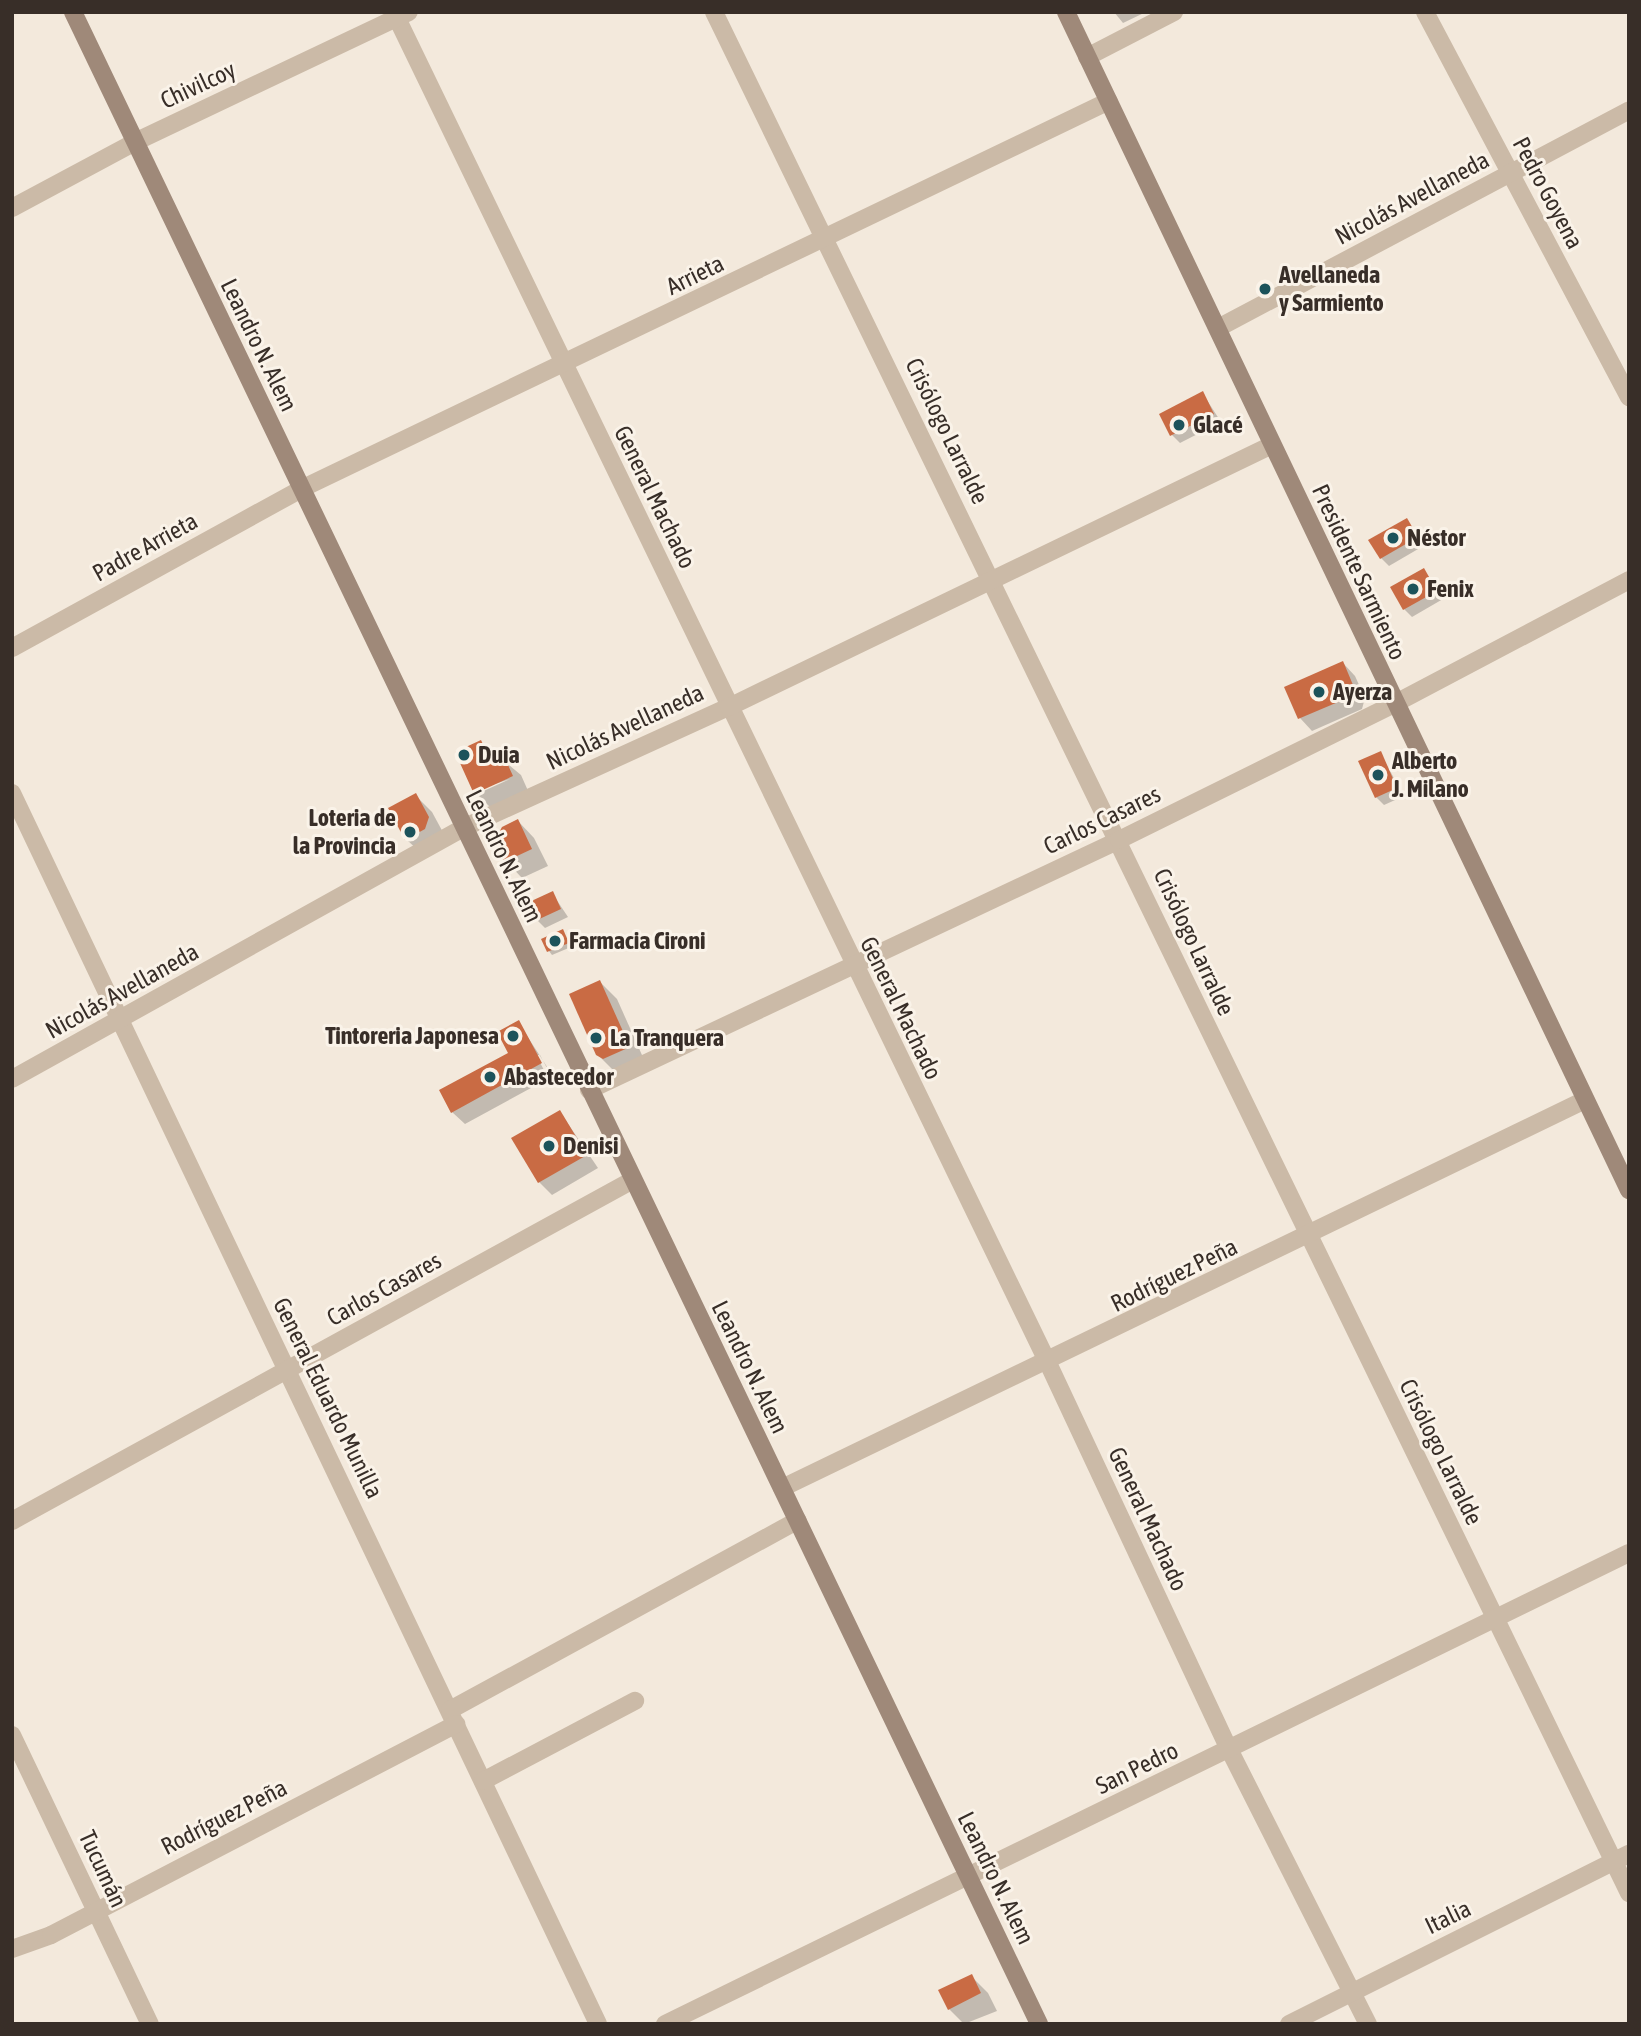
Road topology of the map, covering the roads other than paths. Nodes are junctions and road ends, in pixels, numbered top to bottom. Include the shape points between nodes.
1 (72, 12) edge
2 (714, 12) edge
3 (1066, 12) edge
4 (1174, 12) edge
5 (1425, 12) edge
6 (400, 14) edge
7 (1087, 57) junction
8 (1109, 101) junction
9 (1629, 110) edge
10 (135, 142) junction
11 (1510, 174) junction
12 (12, 208) edge
13 (824, 240) junction
14 (1218, 328) junction
15 (564, 366) junction
16 (1629, 397) edge
17 (1272, 445) junction
18 (301, 489) junction
19 (1629, 580) edge
20 (993, 581) junction
21 (12, 648) edge
22 (1394, 704) junction
23 (729, 707) junction
24 (12, 793) edge
25 (463, 828) junction
26 (1119, 840) junction
27 (853, 964) junction
28 (121, 1021) junction
29 (12, 1079) edge
30 (589, 1090) junction
31 (1585, 1100) junction
32 (631, 1181) junction
33 (1628, 1189) edge
34 (1308, 1237) junction
35 (1048, 1363) junction
36 (287, 1370) junction
37 (782, 1488) junction
38 (798, 1520) junction
39 (12, 1521) edge
40 (1629, 1553) edge
41 (1496, 1619) junction
42 (635, 1701) dead end
43 (453, 1717) junction
44 (12, 1735) edge
45 (1230, 1751) junction
46 (483, 1781) junction
47 (1621, 1858) edge
48 (968, 1877) junction
49 (1629, 1893) edge
50 (96, 1911) junction
51 (12, 1949) edge
52 (1352, 1992) junction
53 (150, 2024) edge
54 (598, 2024) edge
55 (665, 2024) edge
56 (1039, 2024) edge
57 (1289, 2024) edge
58 (1368, 2024) edge

1 - 10 street, Leandro N. Alem
2 - 13 street, Crisólogo Larralde
3 - 7 street, Presidente Sarmiento
4 - 7 street
5 - 11 street, Pedro Goyena
6 - 10 street, Chivilcoy
6 - 15 street, General Machado
7 - 8 street, Presidente Sarmiento
8 - 13 street, Arrieta
8 - 14 street, Presidente Sarmiento
9 - 11 street, Nicolás Avellaneda
10 - 12 street, Chivilcoy
10 - 18 street, Leandro N. Alem
11 - 14 street, Nicolás Avellaneda
11 - 16 street, Pedro Goyena
13 - 15 street, Arrieta
13 - 20 street, Crisólogo Larralde
14 - 17 street, Presidente Sarmiento
15 - 18 street, Arrieta
15 - 23 street, General Machado
17 - 20 street, Nicolás Avellaneda
17 - 22 street, Presidente Sarmiento
18 - 21 street, Padre Arrieta
18 - 25 street, Leandro N. Alem
19 - 22 street, Carlos Casares
20 - 23 street, Nicolás Avellaneda
20 - 26 street, Crisólogo Larralde
22 - 26 street, Carlos Casares
22 - 31 street, Presidente Sarmiento
23 - 25 street, Nicolás Avellaneda
23 - 27 street, General Machado
24 - 28 street, General Eduardo Munilla
25 - 28 street, Nicolás Avellaneda
25 - 30 street, Leandro N. Alem
26 - 27 street, Carlos Casares
26 - 34 street, Crisólogo Larralde
27 - 30 street, Carlos Casares
27 - 35 street, General Machado
28 - 29 street, Nicolás Avellaneda
28 - 36 street, General Eduardo Munilla
30 - 32 street, Leandro N. Alem
31 - 33 street, Presidente Sarmiento
31 - 34 street, Rodríguez Peña
32 - 36 street, Carlos Casares
32 - 37 street, Leandro N. Alem
34 - 35 street, Rodríguez Peña
34 - 41 street, Crisólogo Larralde
35 - 37 street, Rodríguez Peña
35 - 45 street, General Machado
36 - 39 street, Carlos Casares
36 - 43 street, General Eduardo Munilla
37 - 38 street, Leandro N. Alem
38 - 43 street, Rodríguez Peña
38 - 48 street, Leandro N. Alem
40 - 41 street, San Pedro
41 - 45 street, San Pedro
41 - 47 street, Crisólogo Larralde
42 - 46 street
43 - 46 street, General Eduardo Munilla
43 - 50 street, Rodríguez Peña
44 - 50 street, Tucumán
45 - 48 street, San Pedro
45 - 52 street, General Machado
46 - 54 street, General Eduardo Munilla
47 - 49 street, Crisólogo Larralde
47 - 52 street, Italia
48 - 55 street, San Pedro
48 - 56 street, Leandro N. Alem
50 - 51 street, Rodríguez Peña
50 - 53 street, Tucumán
52 - 57 street, Italia
52 - 58 street, General Machado

